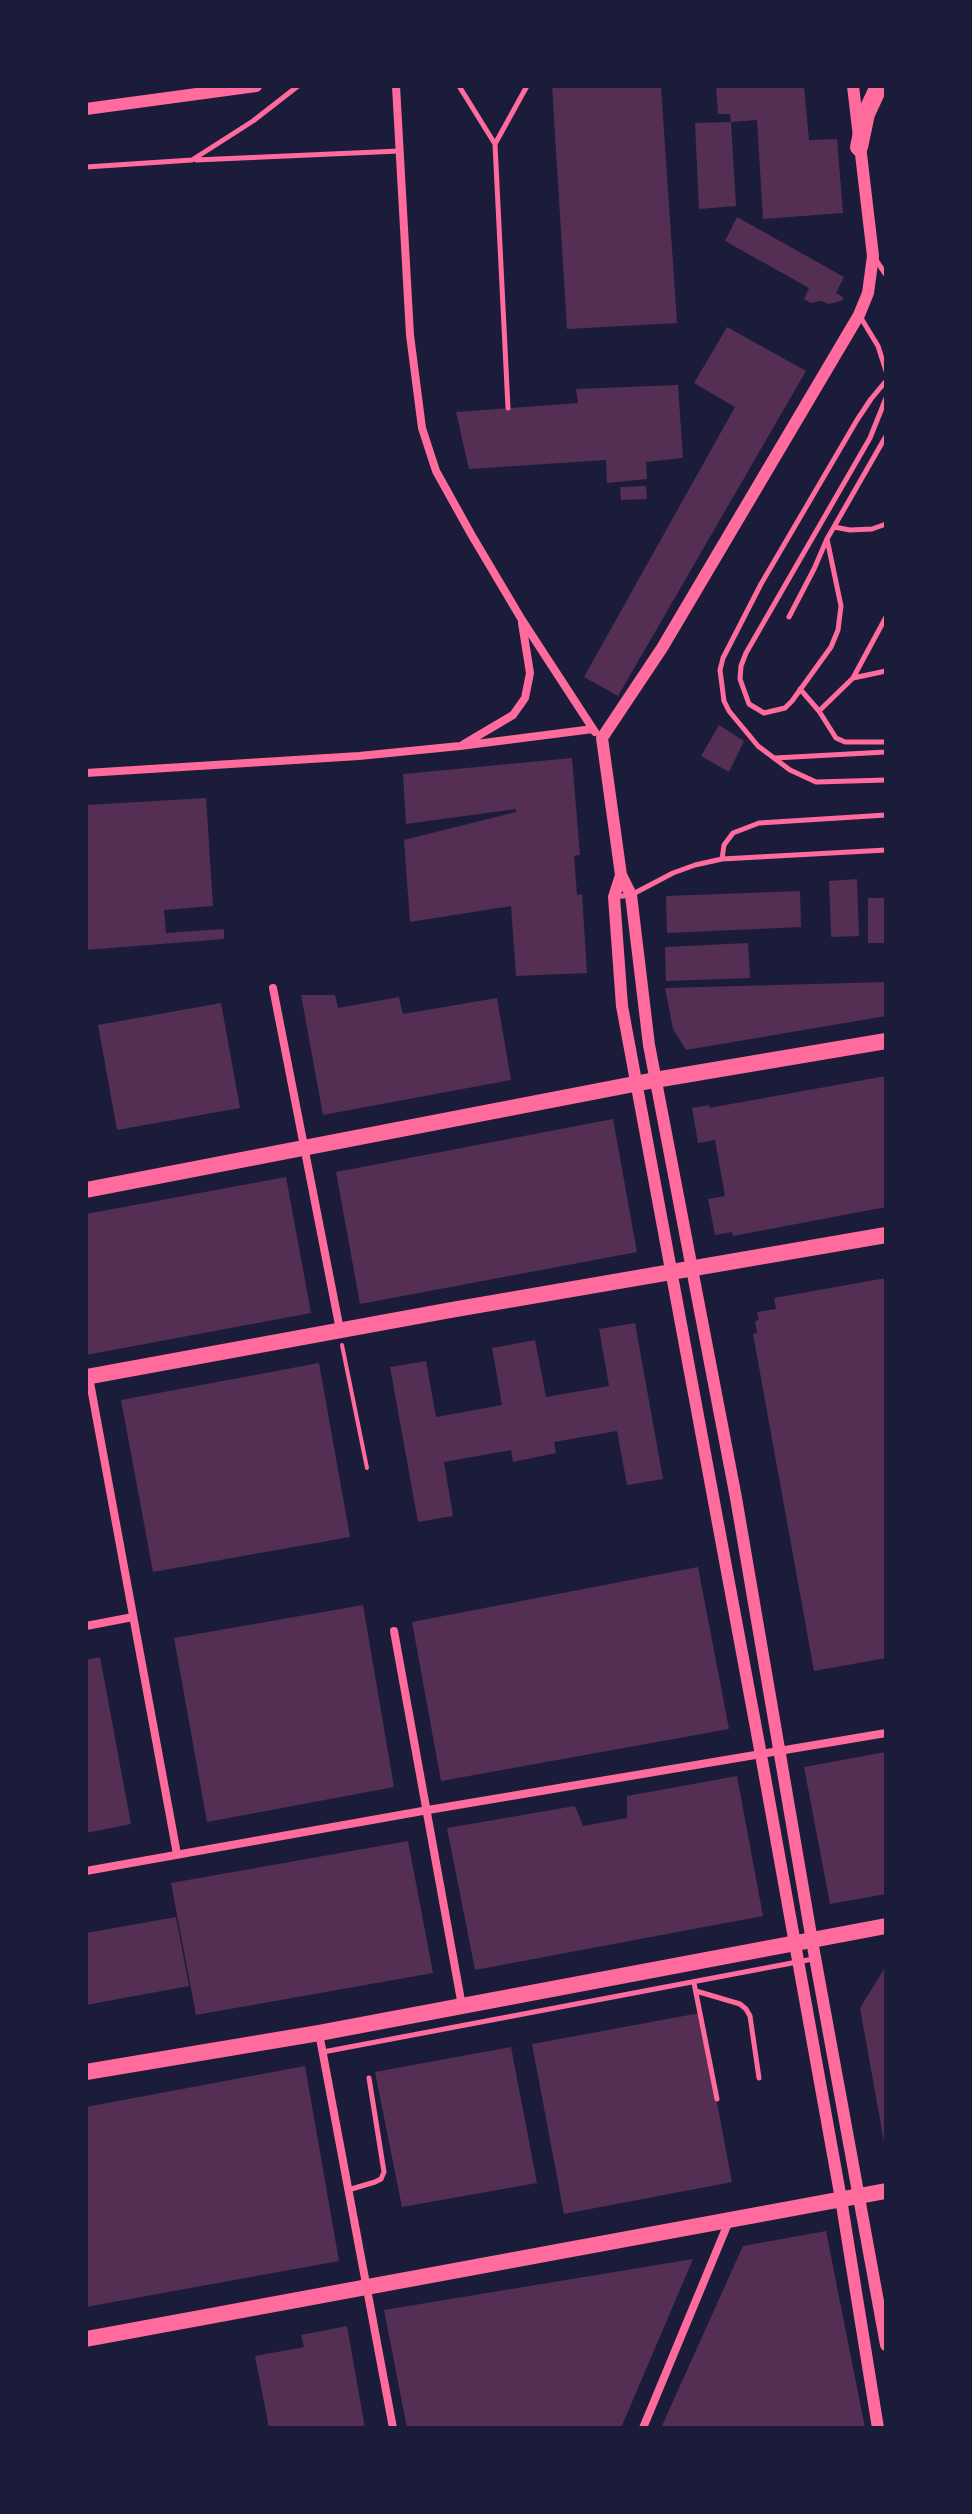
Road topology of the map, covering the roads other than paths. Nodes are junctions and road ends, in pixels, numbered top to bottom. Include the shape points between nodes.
1 (256, 86) edge
2 (298, 86) edge
3 (396, 86) edge
4 (459, 86) edge
5 (527, 86) edge
6 (853, 86) edge
7 (879, 86) edge
8 (86, 109) edge
9 (495, 144) junction
10 (859, 147) junction
11 (399, 151) junction
12 (192, 160) junction
13 (86, 167) edge
14 (873, 256) junction
15 (886, 275) edge
16 (859, 315) junction
17 (886, 371) edge
18 (886, 381) edge
19 (886, 398) edge
20 (508, 408) dead end
21 (886, 436) edge
22 (886, 524) edge
23 (834, 527) junction
24 (827, 539) junction
25 (789, 617) dead end
26 (886, 617) edge
27 (522, 620) junction
28 (886, 671) edge
29 (853, 678) junction
30 (800, 689) junction
31 (819, 711) junction
32 (598, 734) junction
33 (886, 742) edge
34 (460, 746) junction
35 (886, 752) edge
36 (773, 758) junction
37 (86, 773) edge
38 (886, 780) edge
39 (886, 815) edge
40 (886, 850) edge
41 (722, 859) junction
42 (621, 875) junction
43 (631, 895) junction
44 (614, 897) junction
45 (273, 988) dead end
46 (886, 1041) edge
47 (655, 1080) junction
48 (637, 1084) junction
49 (305, 1148) junction
50 (86, 1190) edge
51 (886, 1235) edge
52 (691, 1269) junction
53 (672, 1272) junction
54 (340, 1331) junction
55 (88, 1377) edge
56 (133, 1617) junction
57 (86, 1626) edge
58 (394, 1631) dead end
59 (886, 1733) edge
60 (780, 1751) junction
61 (761, 1755) junction
62 (428, 1810) junction
63 (177, 1854) junction
64 (86, 1871) edge
65 (886, 1926) edge
66 (812, 1941) junction
67 (794, 1945) junction
68 (815, 1959) junction
69 (797, 1963) junction
70 (694, 1983) junction
71 (696, 1991) junction
72 (462, 2006) junction
73 (319, 2033) junction
74 (323, 2052) junction
75 (86, 2072) edge
76 (369, 2078) dead end
77 (759, 2078) dead end
78 (717, 2099) dead end
79 (348, 2190) junction
80 (886, 2191) edge
81 (860, 2196) junction
82 (841, 2199) junction
83 (729, 2220) junction
84 (367, 2285) junction
85 (86, 2339) edge
86 (886, 2345) edge
87 (393, 2428) edge
88 (643, 2428) edge
89 (878, 2428) edge

1 - 8 street
2 - 12 lane
3 - 11 street
4 - 9 lane
5 - 9 lane
6 - 10 street
7 - 10 highway
9 - 20 lane
10 - 14 street
11 - 12 lane
11 - 27 street via 410,335 422,428 436,471
12 - 13 lane
14 - 15 lane
14 - 16 street
16 - 17 lane
16 - 32 street via 662,648
18 - 36 lane via 857,420 723,658 724,701 738,724
19 - 30 lane via 870,438 741,666 749,704 764,713 785,708
21 - 23 lane
22 - 23 lane via 872,529
23 - 24 lane
24 - 25 lane
24 - 30 lane via 841,617 831,647
26 - 29 lane
27 - 32 street
27 - 34 street via 530,673 525,698 513,715
28 - 29 lane
29 - 31 lane
30 - 31 lane
31 - 33 lane via 836,738
32 - 34 street
32 - 42 street
34 - 37 street
35 - 36 lane
36 - 38 lane via 816,782
39 - 41 lane via 759,823 733,833
40 - 41 lane
41 - 43 lane via 673,873
42 - 43 street
42 - 44 street
43 - 44 lane
43 - 47 street
44 - 48 street via 622,1006
45 - 49 street
46 - 47 main road
47 - 48 main road
47 - 52 street
48 - 49 main road
48 - 53 street
49 - 50 main road
49 - 54 street
51 - 52 main road
52 - 53 main road
52 - 60 street
53 - 54 main road
53 - 61 street
54 - 55 main road
55 - 56 street
56 - 57 street
56 - 63 street
58 - 62 street
59 - 60 street
60 - 61 street
60 - 66 street
61 - 62 street
61 - 67 street
62 - 63 street
62 - 72 street
63 - 64 street
65 - 66 main road
66 - 67 main road
66 - 68 street
67 - 69 street
67 - 72 main road
68 - 69 lane
68 - 81 street
69 - 70 lane
69 - 82 street
70 - 71 lane
70 - 74 lane
71 - 77 lane via 746,2009
71 - 78 lane
72 - 73 main road
73 - 74 street
73 - 75 main road
74 - 79 street
76 - 79 lane via 384,2172 375,2182
79 - 84 street
80 - 81 main road
81 - 82 main road
81 - 86 street
82 - 83 main road
82 - 89 street
83 - 84 main road
83 - 88 street
84 - 85 main road
84 - 87 street

